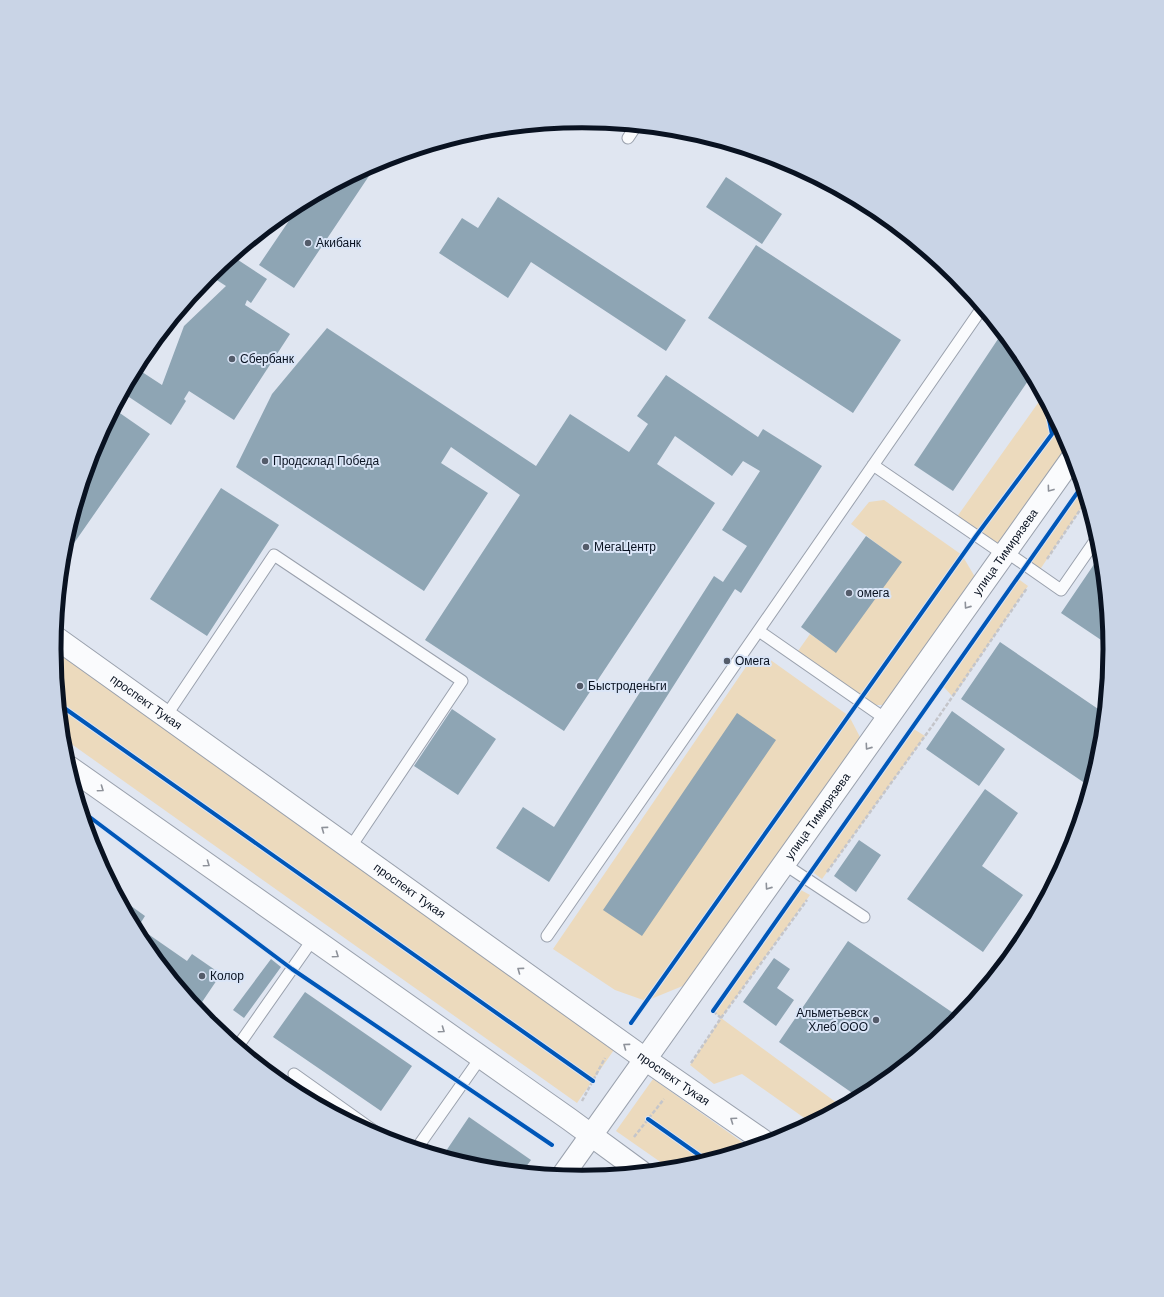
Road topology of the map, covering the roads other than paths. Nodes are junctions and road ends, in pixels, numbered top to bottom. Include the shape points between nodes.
1 (633, 130) edge
2 (628, 138) dead end
3 (979, 312) edge
4 (1068, 463) edge
5 (872, 465) junction
6 (1093, 546) edge
7 (1004, 553) junction
8 (759, 631) junction
9 (61, 641) edge
10 (166, 716) junction
11 (887, 720) junction
12 (76, 772) edge
13 (350, 848) junction
14 (784, 864) junction
15 (864, 917) dead end
16 (547, 936) dead end
17 (313, 939) junction
18 (241, 1042) edge
19 (481, 1057) junction
20 (645, 1059) junction
21 (294, 1074) dead end
22 (355, 1117) edge
23 (592, 1135) junction
24 (759, 1138) edge
25 (420, 1144) edge
26 (634, 1166) edge
27 (567, 1169) edge

1 - 2 lane
3 - 5 lane
4 -> 7 main road, улица Тимирязева
5 - 7 lane
5 - 8 lane
6 - 7 lane via 1061,590
7 -> 11 main road, улица Тимирязева
8 - 11 lane
8 - 16 lane
9 - 10 main road, проспект Тукая
13 -> 10 main road, проспект Тукая
10 - 13 lane via 274,555 462,681
11 -> 14 main road, улица Тимирязева
12 -> 17 main road
20 -> 13 main road, проспект Тукая
14 - 15 lane
14 -> 20 main road, улица Тимирязева
17 - 18 lane
17 -> 19 main road
19 - 23 main road
19 - 25 lane
20 - 23 main road, улица Тимирязева
24 -> 20 main road, проспект Тукая
21 - 22 lane
23 - 26 main road
23 - 27 main road, улица Тимирязева

